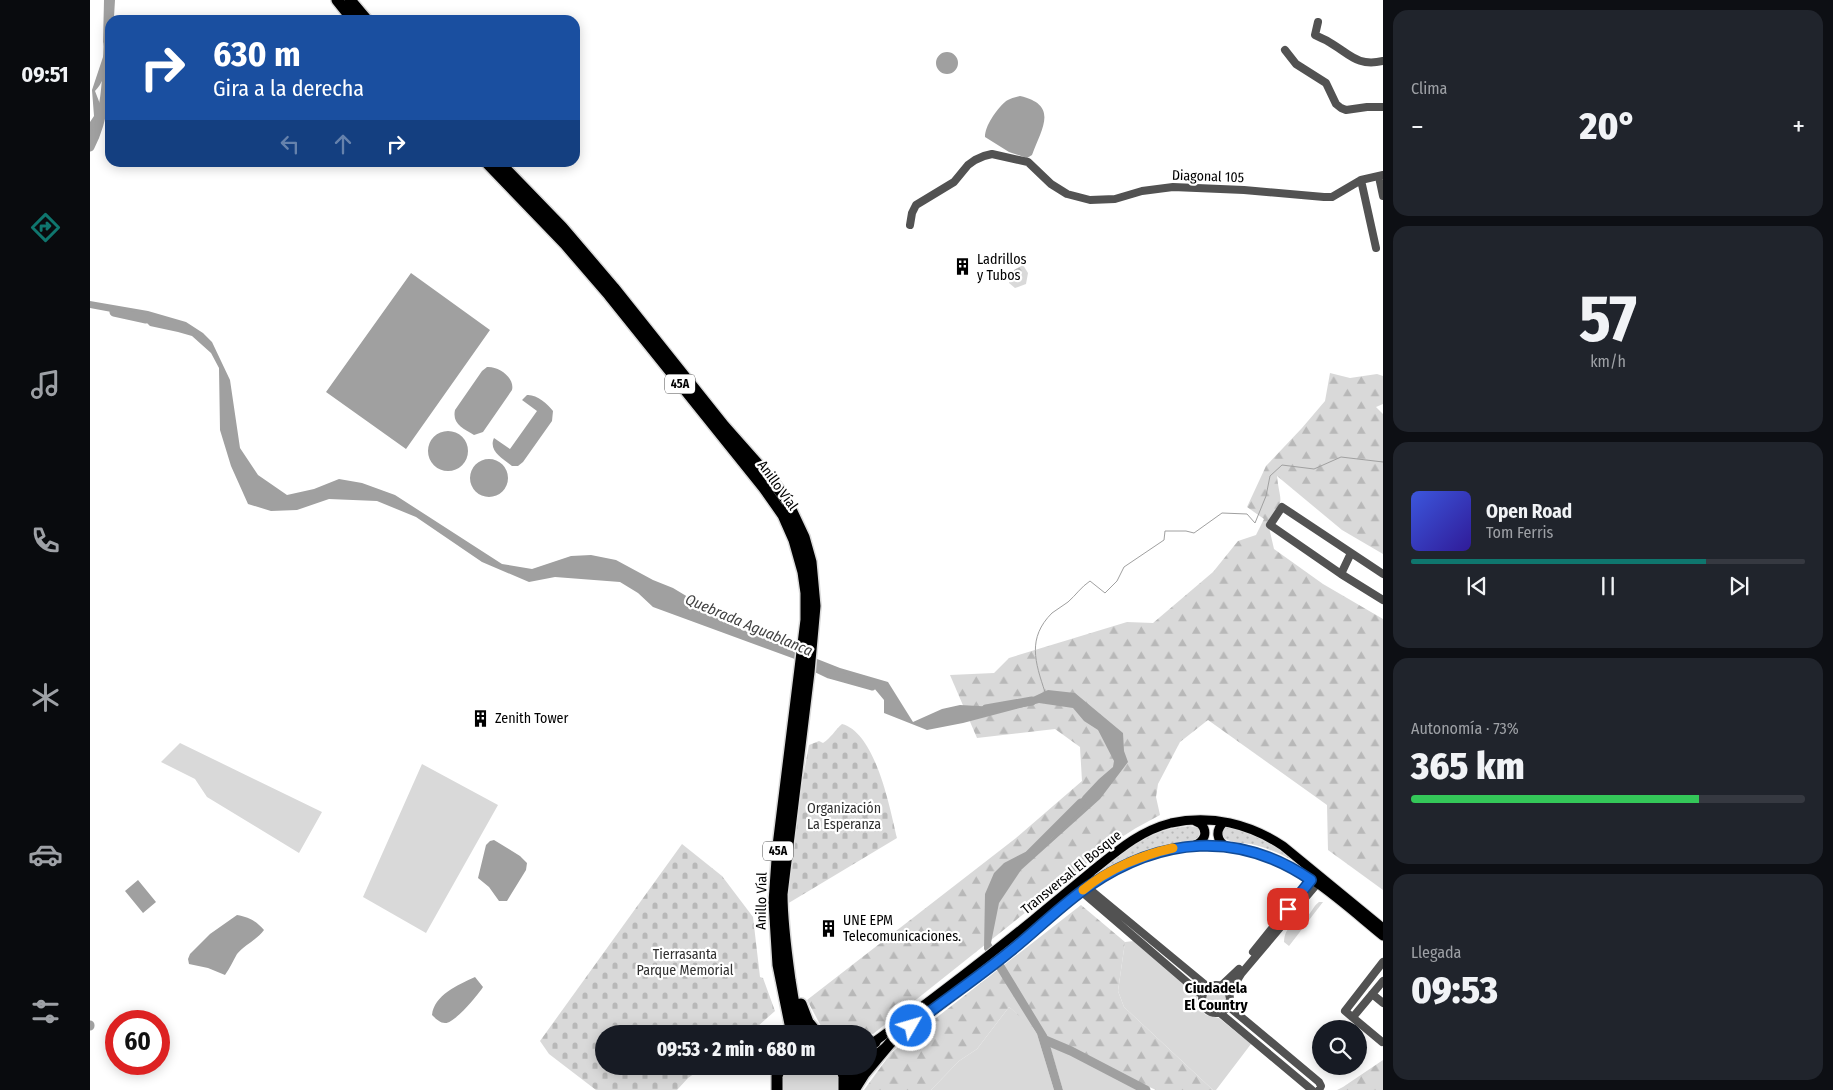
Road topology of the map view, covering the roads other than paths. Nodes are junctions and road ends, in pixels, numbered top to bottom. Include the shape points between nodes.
1 (337, 0) edge
2 (350, 0) edge
3 (349, 15) edge
4 (363, 15) edge
5 (1318, 22) dead end
6 (1285, 50) dead end
7 (1383, 61) edge
8 (1383, 108) edge
9 (491, 167) edge
10 (504, 167) edge
11 (1381, 176) edge
12 (1361, 180) junction
13 (1383, 196) edge
14 (910, 225) dead end
15 (1376, 248) dead end
16 (1351, 553) junction
17 (1341, 574) junction
18 (1383, 574) edge
19 (1383, 600) edge
20 (808, 639) junction
21 (805, 670) junction
22 (1192, 820) junction
23 (1224, 822) junction
24 (1195, 845) junction
25 (1227, 847) junction
26 (1314, 882) junction
27 (1084, 890) junction
28 (1383, 928) edge
29 (1383, 936) edge
30 (1383, 962) edge
31 (986, 964) junction
32 (789, 972) junction
33 (1383, 981) edge
34 (1222, 986) junction
35 (1208, 987) junction
36 (1229, 993) junction
37 (1372, 994) junction
38 (1202, 995) junction
39 (1383, 1002) edge
40 (1228, 1006) junction
41 (1220, 1013) junction
42 (1353, 1017) junction
43 (790, 1025) edge
44 (800, 1025) edge
45 (811, 1025) edge
46 (877, 1040) edge
47 (891, 1042) junction
48 (1382, 1042) edge
49 (877, 1053) edge
50 (778, 1075) edge
51 (844, 1075) edge
52 (853, 1075) edge
53 (777, 1090) edge
54 (844, 1090) edge
55 (854, 1090) edge
56 (1312, 1090) edge
57 (1319, 1090) edge

1 - 3 highway
2 - 4 highway
5 - 7 street via 1315,35 1358,61 1370,64
6 - 8 street via 1296,64 1326,83 1341,108
9 - 20 highway, Anillo Víal / 45A via 609,295 774,501 792,535 803,572
10 - 20 highway, Anillo Víal / 45A via 562,227 780,490 799,524 811,562 815,606
11 - 12 street, Diagonal 105
11 - 13 street
12 - 14 street, Diagonal 105 via 1332,197 1324,198 1173,187 1115,199 1090,200 1067,194 1028,162 992,154 968,165 954,182 916,205
12 - 15 street
16 - 17 street
16 - 17 street via 1282,507 1270,525
16 - 18 street
17 - 19 street
20 - 21 highway, Anillo Víal / 45A
21 - 32 highway, Anillo Víal / 45A via 782,894
21 - 43 highway, Anillo Víal / 45A via 778,846 774,902 775,949
22 - 23 main road, Transversal El Bosque
22 - 24 main road via 1199,822 1205,830 1203,840
22 - 31 main road, Transversal El Bosque via 1154,829 1126,844 1001,946
23 - 25 main road via 1218,835 1220,843
23 - 28 main road, Transversal El Bosque via 1254,829 1283,846
24 - 25 main road, Transversal El Bosque
24 - 27 main road, Transversal El Bosque via 1171,848 1140,858
25 - 26 main road, Transversal El Bosque via 1276,860
26 - 29 main road, Transversal El Bosque
26 - 34 street
26 - 36 street
27 - 31 main road, Transversal El Bosque via 1007,954
27 - 35 street
27 - 38 street
30 - 42 street via 1345,1010
31 - 46 main road, Transversal El Bosque
31 - 47 main road, Transversal El Bosque
32 - 44 highway, Anillo Víal / 45A
32 - 45 highway via 804,1016
33 - 37 street
34 - 35 street
34 - 36 street
35 - 38 street
36 - 40 street
37 - 39 street
37 - 42 street
38 - 41 street via 1207,1010
40 - 41 street
40 - 57 street via 1319,1082
41 - 56 street
42 - 48 street
47 - 49 main road, Transversal El Bosque
47 - 55 highway
50 - 53 highway
51 - 54 highway
52 - 54 main road

